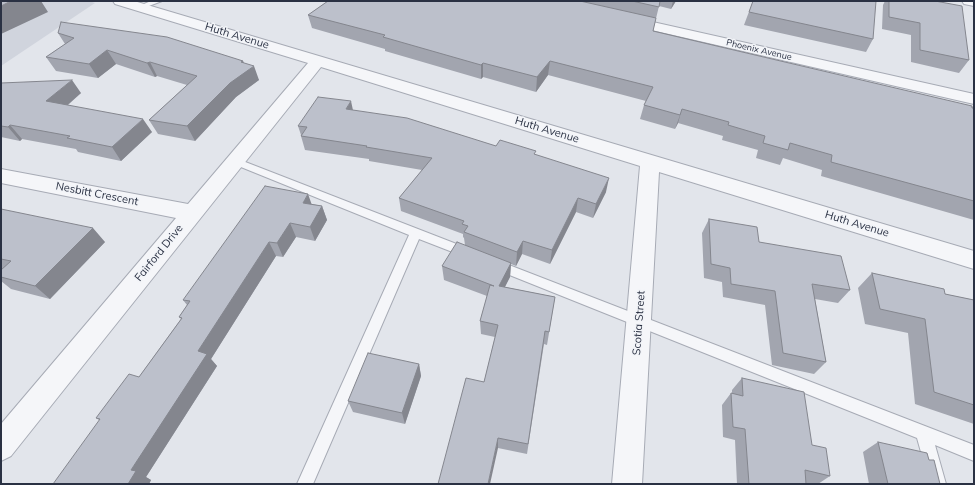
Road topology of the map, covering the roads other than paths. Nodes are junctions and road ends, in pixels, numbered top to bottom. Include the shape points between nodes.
1 (120, 1) edge
2 (158, 1) edge
3 (969, 1) edge
4 (974, 2) edge
5 (141, 7) junction
6 (613, 17) edge
7 (318, 61) junction
8 (974, 99) edge
9 (235, 162) junction
10 (650, 162) junction
11 (1, 176) edge
12 (192, 213) junction
13 (416, 233) junction
14 (974, 260) edge
15 (639, 320) junction
16 (923, 433) junction
17 (1, 446) edge
18 (974, 453) edge
19 (305, 484) edge
20 (627, 484) edge
21 (938, 484) edge

1 - 5 street, Huth Avenue
2 - 5 lane
3 - 4 street
5 - 7 street, Huth Avenue
6 - 8 street, Phoenix Avenue
7 - 9 street, Fairford Drive
7 - 10 street, Huth Avenue
9 - 12 street, Fairford Drive
9 - 13 lane
10 - 14 street, Huth Avenue
10 - 15 street, Scotia Street
11 - 12 street, Nesbitt Crescent
12 - 17 street, Fairford Drive
13 - 15 lane
13 - 19 lane
15 - 16 lane
15 - 20 street, Scotia Street
16 - 18 lane
16 - 21 lane

